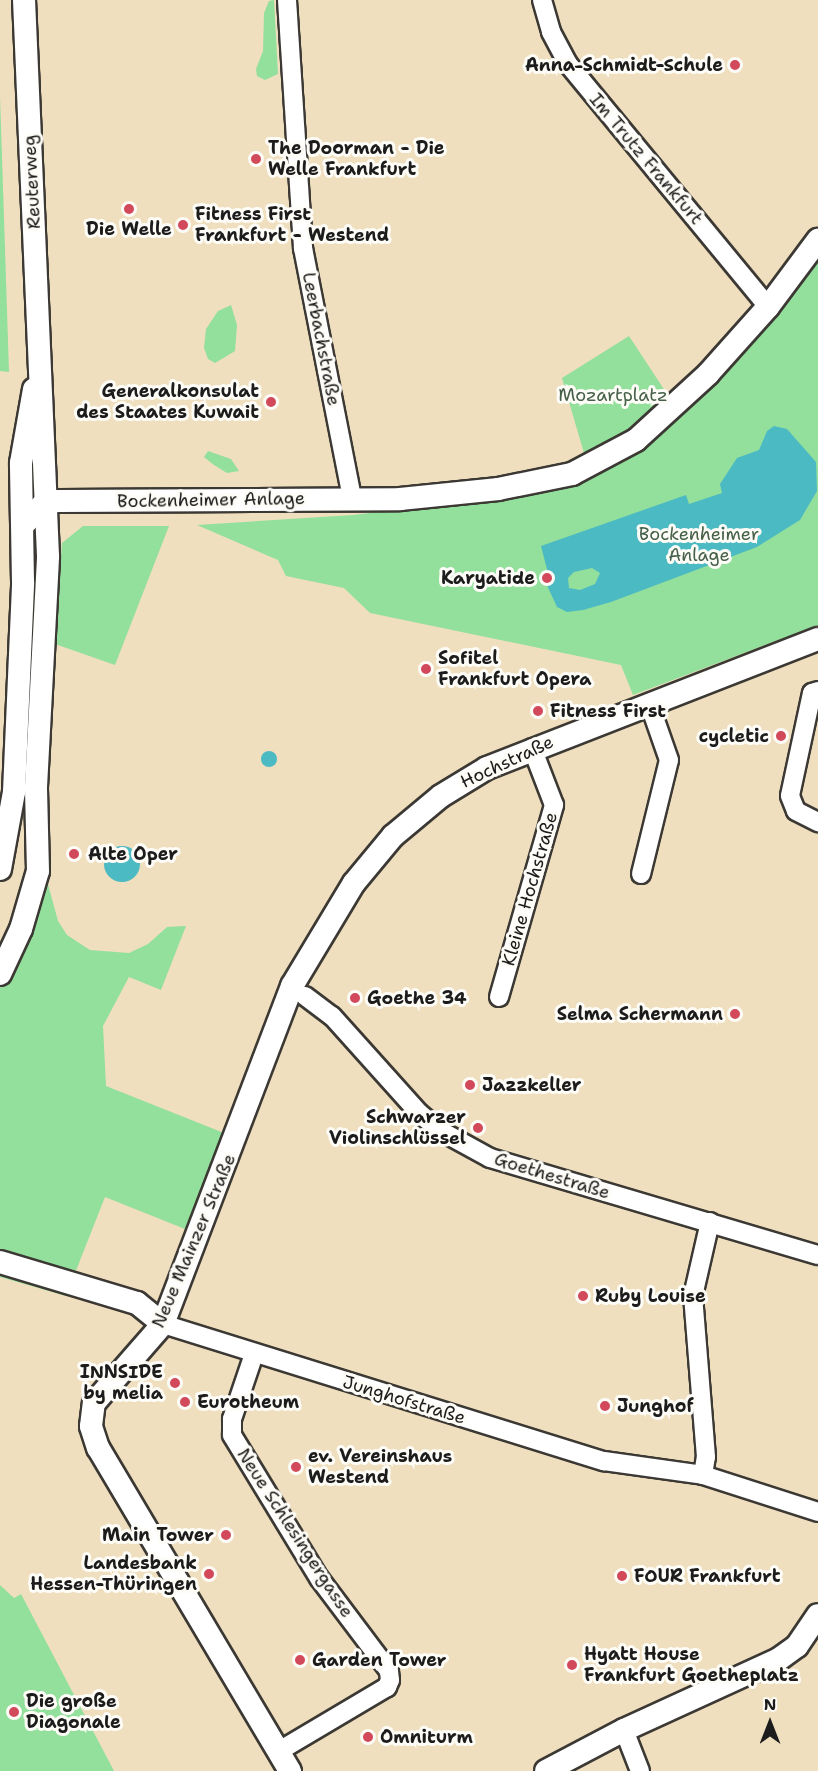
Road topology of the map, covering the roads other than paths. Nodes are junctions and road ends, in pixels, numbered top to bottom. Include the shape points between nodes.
1 (24, 0) edge
2 (287, 0) edge
3 (542, 0) edge
4 (818, 240) edge
5 (768, 307) junction
6 (40, 364) junction
7 (352, 498) junction
8 (44, 503) junction
9 (24, 524) junction
10 (818, 639) edge
11 (815, 692) edge
12 (649, 703) junction
13 (532, 748) junction
14 (818, 822) edge
15 (5, 824) edge
16 (38, 834) junction
17 (0, 869) edge
18 (641, 874) dead end
19 (319, 937) joint
20 (0, 975) edge
21 (305, 996) dead end
22 (500, 997) dead end
23 (710, 1222) junction
24 (818, 1255) edge
25 (0, 1262) edge
26 (163, 1324) junction
27 (254, 1354) junction
28 (703, 1475) junction
29 (818, 1512) edge
30 (817, 1621) edge
31 (624, 1730) junction
32 (279, 1751) junction
33 (290, 1771) edge
34 (546, 1771) edge
35 (640, 1771) edge

1 - 6 main road, Reuterweg
2 - 7 street, Leerbachstraße via 303,248
3 - 5 street, Im Trutz Frankfurt via 551,32 568,64
4 - 5 main road, Bockenheimer Anlage
5 - 7 main road, Bockenheimer Anlage via 708,374 636,440 583,469 539,483 498,489 400,499
6 - 8 main road, Reuterweg
6 - 9 main road, Reuterweg via 21,462
7 - 8 main road, Bockenheimer Anlage
8 - 9 main road
8 - 16 main road via 48,556 36,798
9 - 15 main road
10 - 12 main road, Hochstraße
11 - 14 street via 790,796 796,811
12 - 13 main road, Hochstraße
12 - 18 street via 669,760
13 - 19 main road, Hochstraße via 467,778 417,813 374,856
13 - 22 street, Kleine Hochstraße via 554,805
15 - 16 main road
15 - 17 main road
16 - 20 main road via 38,871 32,898
19 - 26 main road, Neue Mainzer Straße via 292,986
21 - 23 street, Goethestraße via 332,1016 419,1113 470,1147 516,1169
23 - 24 street, Goethestraße
23 - 28 street via 693,1296 706,1457
25 - 26 main road, Junghofstraße via 137,1303
26 - 27 street, Junghofstraße
26 - 32 main road, Neue Mainzer Straße via 140,1354 96,1398 91,1419 93,1438
27 - 28 street, Junghofstraße via 604,1461
27 - 32 street, Neue Schlesingergasse via 231,1430 300,1547 389,1671 390,1680 387,1687
28 - 29 street, Junghofstraße
30 - 31 main road via 797,1646 779,1659
31 - 34 main road
31 - 35 street
32 - 33 main road, Neue Mainzer Straße

